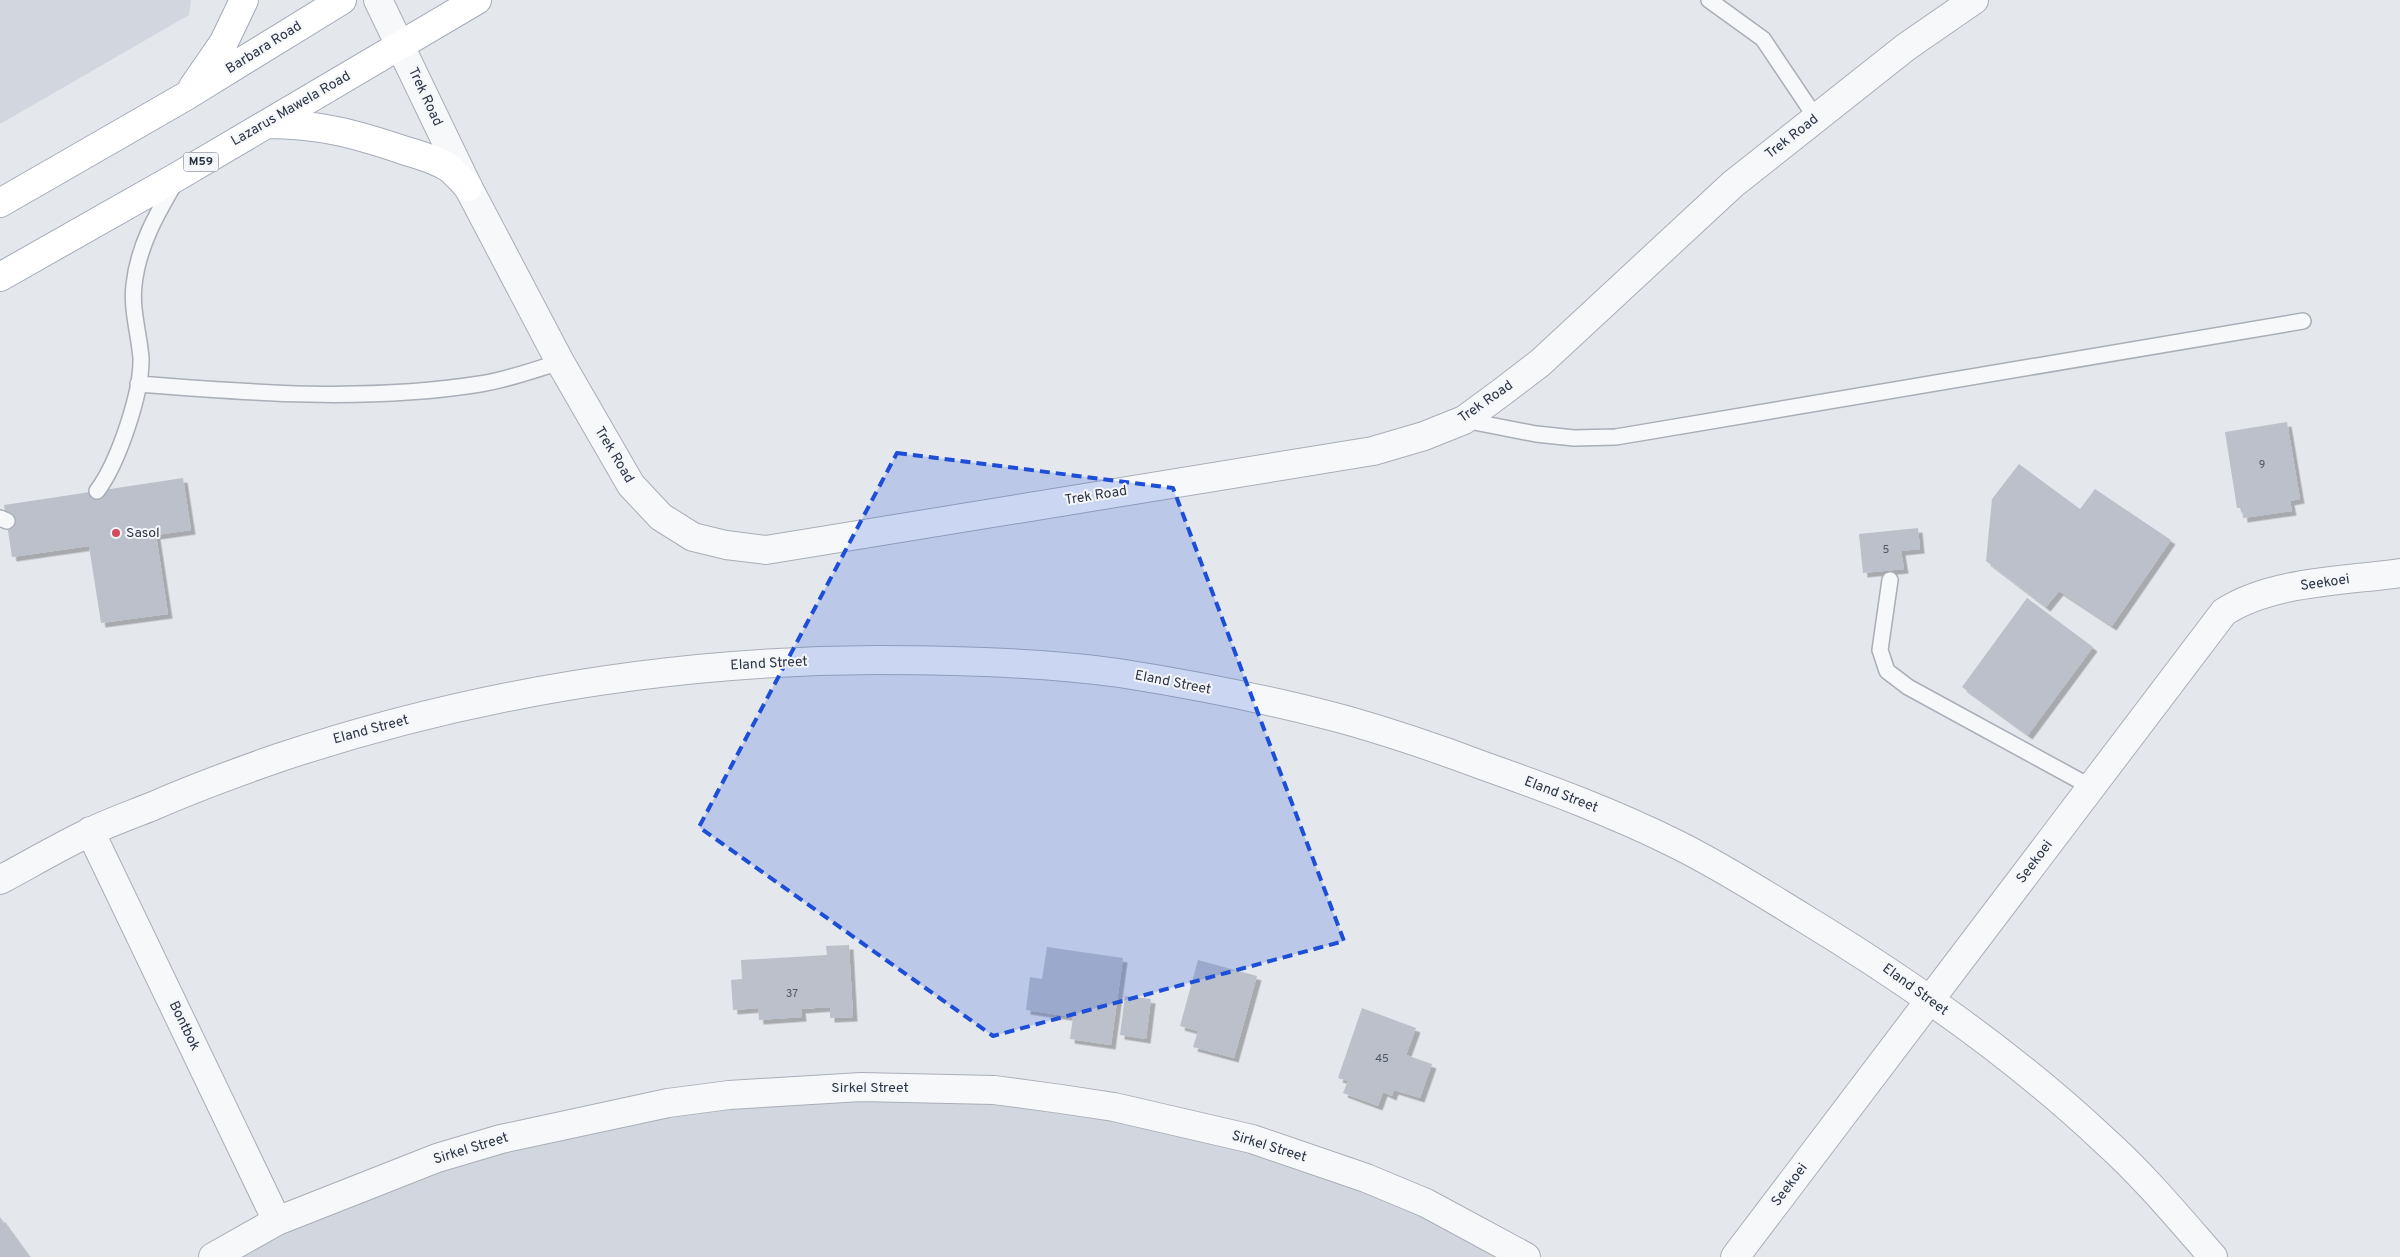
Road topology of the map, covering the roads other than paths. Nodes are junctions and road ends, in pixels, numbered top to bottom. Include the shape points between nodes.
1 (244, 0) edge
2 (342, 0) edge
3 (378, 0) edge
4 (477, 0) edge
5 (1709, 0) edge
6 (1974, 0) edge
7 (401, 45) junction
8 (186, 96) junction
9 (1816, 118) junction
10 (266, 124) junction
11 (180, 175) junction
12 (468, 187) junction
13 (0, 203) edge
14 (0, 277) edge
15 (2303, 321) dead end
16 (560, 362) junction
17 (138, 384) junction
18 (1464, 420) junction
19 (97, 491) dead end
20 (2400, 573) edge
21 (1890, 580) dead end
22 (2091, 787) junction
23 (90, 832) junction
24 (0, 880) edge
25 (1929, 1000) junction
26 (277, 1221) junction
27 (213, 1257) edge
28 (1526, 1257) edge
29 (1735, 1257) edge
30 (2212, 1257) edge

1 - 8 main road via 224,42
2 - 8 main road, Barbara Road
3 - 7 street, Trek Road
4 - 7 main road, Lazarus Mawela Road / M59
5 - 9 lane via 1763,39
6 - 9 street, Trek Road via 1906,47
7 - 10 main road, Lazarus Mawela Road / M59
7 - 12 street, Trek Road
8 - 13 main road
9 - 18 street, Trek Road via 1733,184 1540,363
10 - 11 main road, Lazarus Mawela Road / M59
10 - 12 main road via 327,127 358,135 449,168
11 - 14 main road, Lazarus Mawela Road / M59
11 - 17 lane via 150,226 138,262 133,301 141,359
12 - 16 street, Trek Road
15 - 18 lane via 1616,437 1574,438 1536,434
16 - 17 lane via 481,384 374,396 240,392
16 - 18 street, Trek Road via 631,485 661,517 693,537 766,550 1373,450 1424,436
17 - 19 lane via 118,452 106,480
20 - 22 street, Seekoei via 2278,590 2251,598 2224,612
21 - 22 lane via 1880,650 1887,671 1908,687
22 - 25 street, Seekoei
23 - 24 street, Eland Street
23 - 25 street, Eland Street via 202,784 333,740 535,690 606,678 776,663 899,660 1020,663 1122,674 1346,720 1526,780 1614,815 1684,848 1861,951
23 - 26 street, Bontbok
25 - 29 street, Seekoei
25 - 30 street, Eland Street via 2057,1097 2109,1144
26 - 27 street, Sirkel Street
26 - 28 street, Sirkel Street via 437,1158 501,1139 610,1114 738,1094 861,1087 939,1088 994,1090 1114,1107 1252,1140 1366,1178 1426,1203

